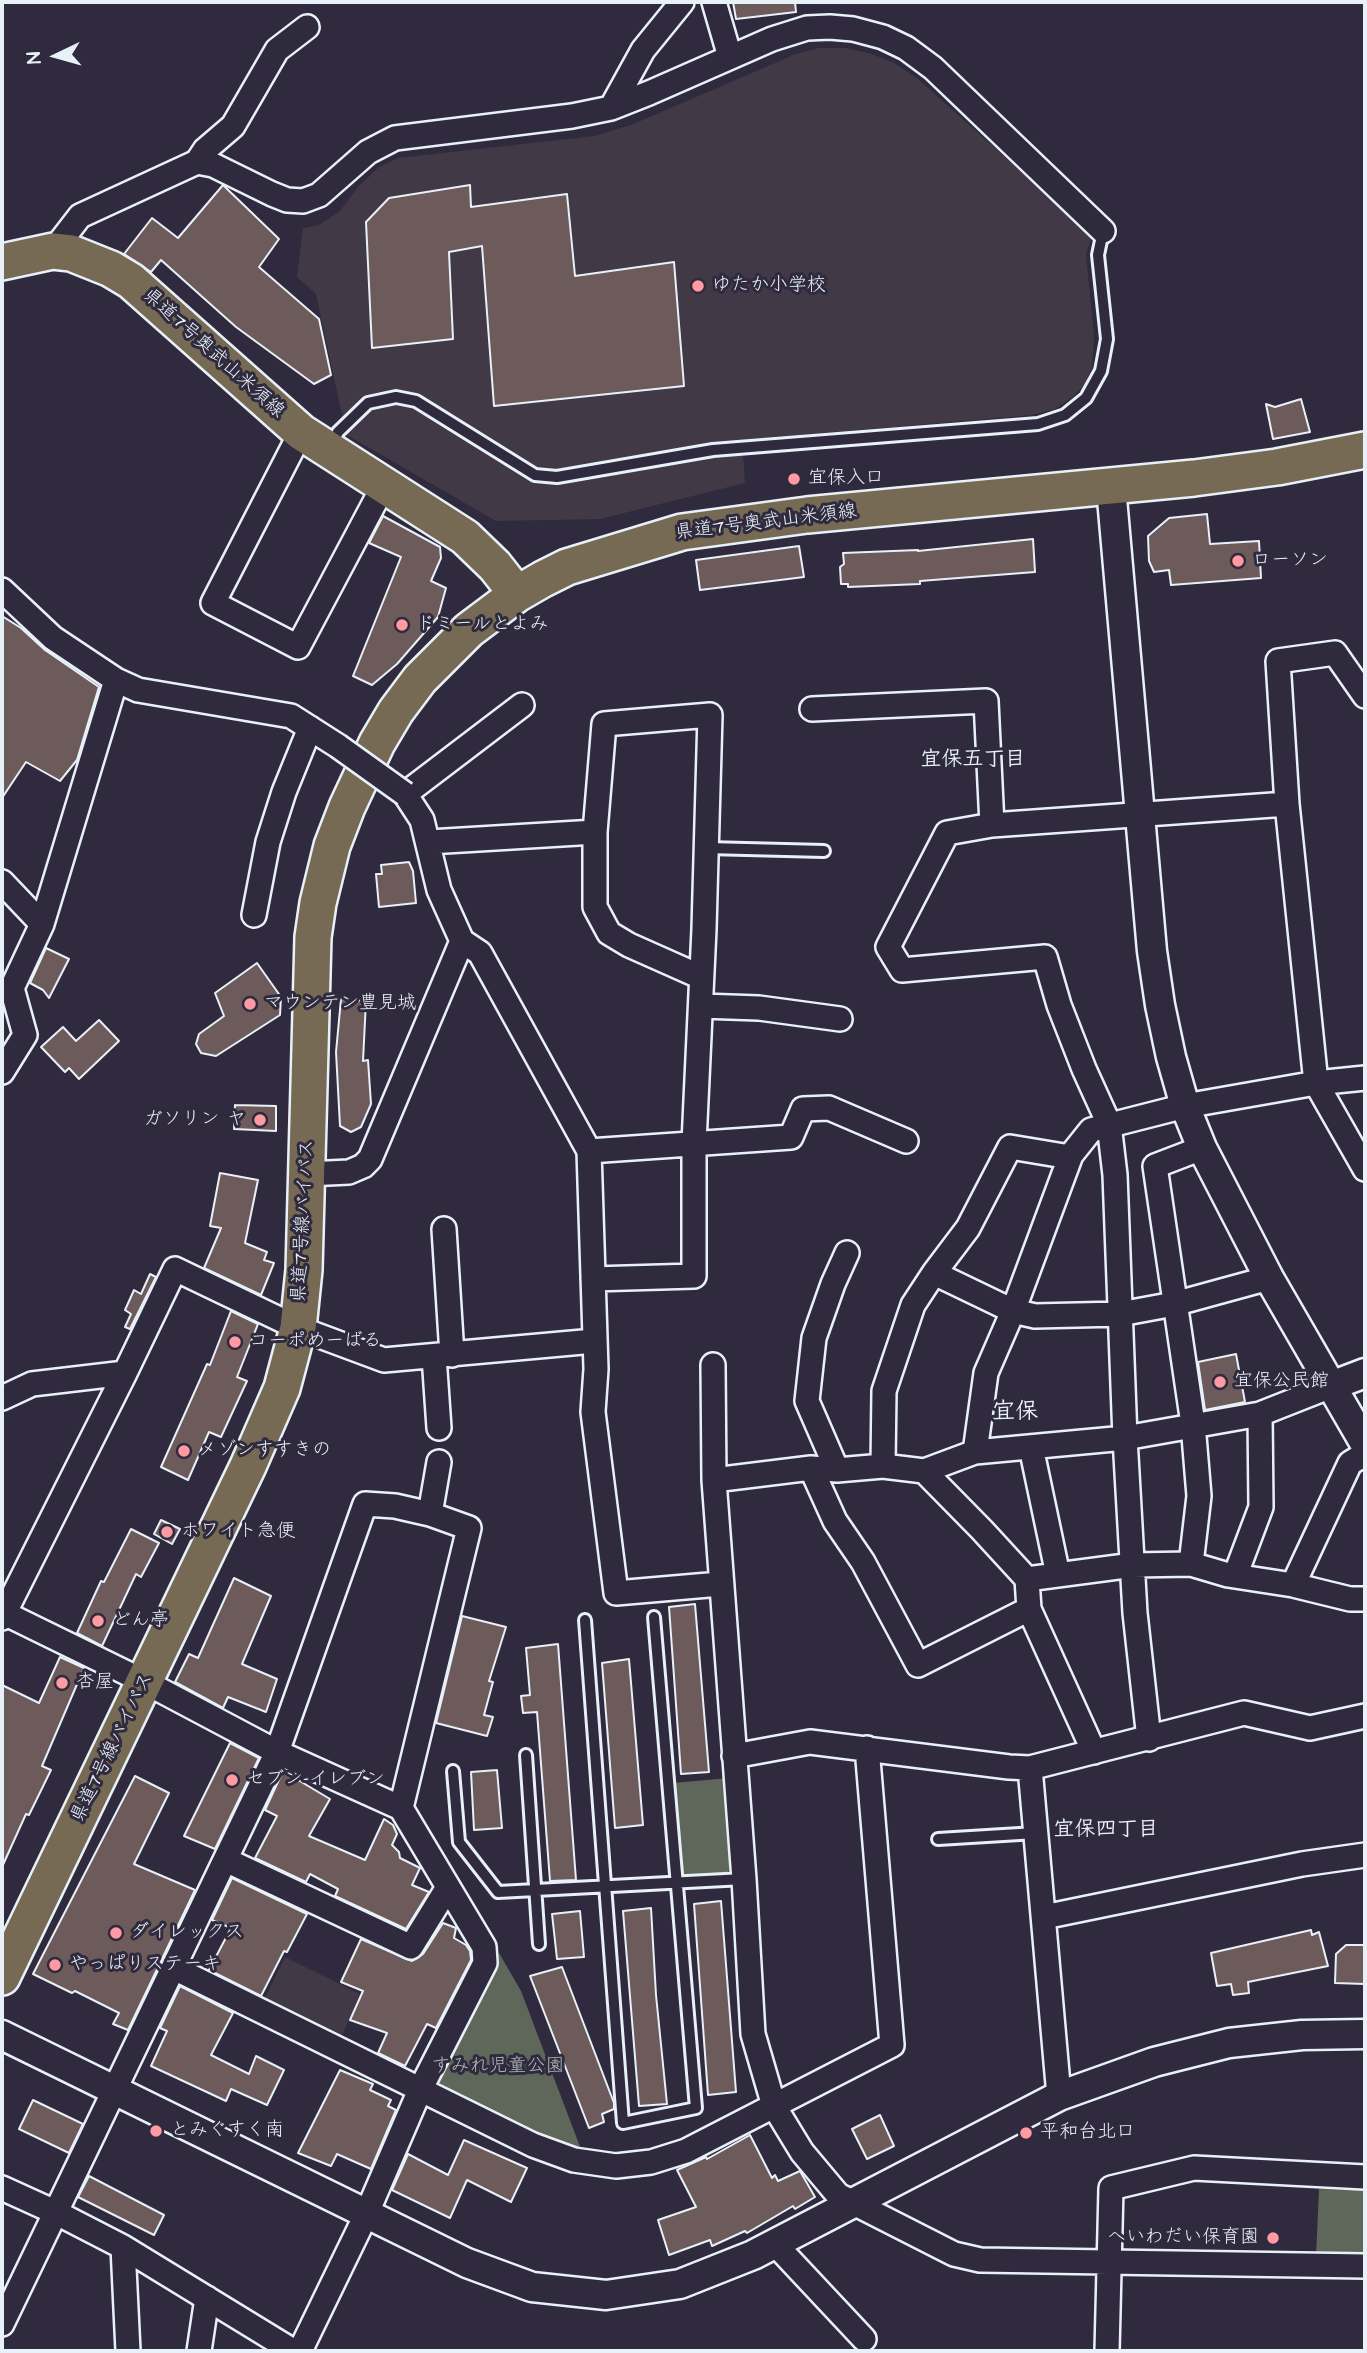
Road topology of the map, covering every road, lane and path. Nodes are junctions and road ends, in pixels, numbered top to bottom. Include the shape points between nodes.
1 (682, 2) edge
2 (714, 2) edge
3 (307, 27) dead end
4 (730, 57) junction
5 (611, 108) junction
6 (197, 162) junction
7 (1103, 231) joint
8 (53, 251) junction
9 (2, 262) edge
10 (301, 432) junction
11 (1365, 450) edge
12 (330, 451) junction
13 (384, 485) junction
14 (1111, 487) junction
15 (2, 590) edge
16 (517, 594) junction
17 (116, 680) junction
18 (1365, 695) edge
19 (522, 705) dead end
20 (812, 709) dead end
21 (310, 728) junction
22 (405, 794) junction
23 (1287, 804) junction
24 (1140, 815) junction
25 (992, 825) junction
26 (595, 832) junction
27 (429, 842) junction
28 (707, 848) junction
29 (824, 851) dead end
30 (2, 882) edge
31 (254, 915) dead end
32 (42, 924) junction
33 (462, 941) junction
34 (701, 977) junction
35 (7, 979) edge
36 (701, 1006) junction
37 (841, 1019) dead end
38 (2, 1072) edge
39 (1365, 1078) edge
40 (1316, 1083) junction
41 (1185, 1106) junction
42 (1109, 1124) junction
43 (906, 1141) dead end
44 (694, 1143) junction
45 (1202, 1147) junction
46 (589, 1151) junction
47 (1070, 1157) junction
48 (1365, 1169) edge
49 (307, 1174) junction
50 (444, 1229) dead end
51 (847, 1253) dead end
52 (934, 1273) junction
53 (1269, 1278) junction
54 (593, 1279) junction
55 (1174, 1304) junction
56 (1013, 1311) junction
57 (1119, 1314) junction
58 (298, 1328) junction
59 (594, 1341) junction
60 (443, 1356) junction
61 (713, 1365) dead end
62 (125, 1373) junction
63 (1365, 1373) edge
64 (1331, 1386) junction
65 (2, 1398) edge
66 (1259, 1414) junction
67 (1193, 1424) junction
68 (439, 1428) dead end
69 (1125, 1438) junction
70 (1365, 1444) edge
71 (1031, 1447) junction
72 (975, 1452) junction
73 (1365, 1454) edge
74 (439, 1462) dead end
75 (883, 1466) junction
76 (811, 1468) junction
77 (837, 1470) junction
78 (923, 1471) junction
79 (713, 1480) junction
80 (430, 1514) junction
81 (1191, 1564) junction
82 (1133, 1565) junction
83 (1058, 1575) junction
84 (1235, 1576) junction
85 (1027, 1579) junction
86 (720, 1584) junction
87 (1293, 1585) junction
88 (1365, 1599) edge
89 (1029, 1609) junction
90 (3, 1614) edge
91 (654, 1617) dead end
92 (585, 1620) dead end
93 (145, 1682) junction
94 (1365, 1716) edge
95 (1149, 1739) junction
96 (867, 1748) junction
97 (277, 1752) junction
98 (1094, 1752) junction
99 (526, 1755) dead end
100 (734, 1756) junction
101 (1030, 1768) junction
102 (453, 1771) dead end
103 (401, 1808) junction
104 (1036, 1833) junction
105 (938, 1839) dead end
106 (1365, 1855) edge
107 (226, 1860) junction
108 (744, 1878) junction
109 (676, 1882) junction
110 (604, 1886) junction
111 (448, 1887) junction
112 (535, 1890) junction
113 (1044, 1917) junction
114 (538, 1944) dead end
115 (174, 1968) junction
116 (2, 1977) edge
117 (1365, 2034) edge
118 (2, 2035) edge
119 (419, 2090) junction
120 (116, 2092) junction
121 (1059, 2096) junction
122 (774, 2106) junction
123 (1365, 2177) edge
124 (2, 2188) edge
125 (855, 2203) junction
126 (57, 2213) junction
127 (366, 2214) junction
128 (775, 2244) junction
129 (123, 2248) junction
130 (1109, 2262) junction
131 (1365, 2266) edge
132 (207, 2298) junction
133 (2, 2324) edge
134 (864, 2339) dead end
135 (128, 2351) edge
136 (199, 2351) edge
137 (293, 2351) edge
138 (300, 2351) edge
139 (1107, 2351) edge

1 - 5 street via 643,50
2 - 4 street
3 - 6 street via 277,50 233,126
4 - 5 street
4 - 7 street via 807,28 853,29 906,48 933,68
5 - 6 street via 395,138 368,152 318,195 303,201 287,200
6 - 8 street via 80,216
7 - 12 lane via 1098,255 1107,339 1101,371 1086,398 1065,415 1038,424 713,450 557,477 535,475 416,401 396,397 368,403 338,432
8 - 9 main road, 県道7号奥武山米須線
8 - 10 main road, 県道7号奥武山米須線 via 89,259 131,281
10 - 12 main road, 県道7号奥武山米須線
10 - 13 street via 213,603 298,647
11 - 14 main road, 県道7号奥武山米須線 via 1277,467
12 - 13 main road, 県道7号奥武山米須線
13 - 16 main road, 県道7号奥武山米須線 via 465,537
14 - 16 main road, 県道7号奥武山米須線 via 807,515 682,532 567,567
14 - 24 street
15 - 17 street via 53,638
16 - 49 main road, 県道7号線バイパス via 469,630 408,695 377,743 338,828 313,937
17 - 21 street via 138,690 291,716
17 - 32 street
18 - 23 street via 1335,653 1278,661
19 - 22 street
20 - 25 street via 986,701
21 - 22 street, bridge
21 - 31 street via 268,842
22 - 27 street via 422,820
23 - 24 street
23 - 40 street
24 - 25 street
24 - 41 street via 1160,1005
25 - 42 street via 947,833 888,947 902,970 1045,957 1059,1005
26 - 27 street
26 - 28 street via 604,724 710,715
26 - 34 street via 595,907 609,933
27 - 33 street via 439,890
28 - 29 lane
28 - 34 street
30 - 32 street
32 - 35 street
33 - 46 street via 480,953
33 - 49 street via 370,1159 349,1172
34 - 36 street
35 - 38 street via 25,1035
36 - 37 street
36 - 44 street
39 - 40 street
40 - 41 street
40 - 48 street
41 - 42 street
41 - 45 street
42 - 47 street via 1091,1130
42 - 57 street
43 - 44 street via 829,1108 816,1108 803,1109 791,1137
44 - 46 street
44 - 54 street via 694,1276
45 - 53 street
45 - 55 street via 1155,1166
46 - 54 street
47 - 52 street via 1010,1147 968,1228
47 - 56 street
49 - 58 main road, 県道7号線バイパス
50 - 60 street
51 - 77 street via 814,1338 807,1401
52 - 56 street
52 - 75 street via 913,1305 884,1391
53 - 55 street
53 - 64 street
54 - 59 street
55 - 57 street
55 - 67 street
56 - 57 street via 1035,1316
56 - 72 street via 986,1373
57 - 69 street
58 - 60 street via 384,1360
58 - 62 street via 175,1269
58 - 93 main road, 県道7号線バイパス via 282,1388
59 - 60 street
59 - 86 street via 593,1412 616,1593
60 - 68 street
61 - 79 street
62 - 65 street via 32,1384
62 - 90 street
63 - 64 street
64 - 66 street
64 - 70 street
66 - 67 street
66 - 84 street via 1261,1507
67 - 69 street
67 - 81 street via 1199,1496
69 - 71 street
69 - 82 street
71 - 72 street
71 - 83 street
72 - 78 street
73 - 87 street via 1350,1463
74 - 80 street
75 - 77 street
75 - 78 street
76 - 77 street
76 - 79 street
76 - 89 street via 835,1521 863,1562 918,1665
78 - 85 street
79 - 86 street
80 - 97 street via 365,1504
80 - 103 street via 469,1528
81 - 82 street
81 - 84 street
82 - 83 street
82 - 95 street
83 - 85 street
84 - 87 street
85 - 89 street
86 - 100 street
87 - 88 street
89 - 98 street
90 - 93 street
91 - 109 lane
92 - 110 lane
93 - 97 street
93 - 116 main road, 県道7号線バイパス
94 - 95 street via 1310,1728 1244,1713
95 - 98 street
96 - 100 street via 810,1742
96 - 101 street
96 - 122 street via 892,2045
97 - 103 street
97 - 107 street
98 - 101 street
99 - 112 lane
100 - 108 street
101 - 104 street
102 - 112 lane via 459,1842 498,1892
103 - 111 street
104 - 105 lane
104 - 113 street
106 - 113 street
107 - 111 street via 411,1947
107 - 115 street
108 - 109 lane
108 - 122 street via 753,2034
109 - 110 lane
109 - 110 lane via 696,2108 622,2123
110 - 112 lane
111 - 119 street via 484,1947 485,1963
112 - 114 lane
113 - 121 street
115 - 119 street
115 - 120 street
117 - 121 street via 1229,2043
118 - 120 street
119 - 122 street via 533,2145 574,2160 616,2166 686,2151
119 - 127 street
120 - 126 street
120 - 127 street
121 - 125 street
122 - 125 street via 802,2152 838,2195
123 - 130 street via 1194,2168 1111,2188
124 - 126 street
125 - 128 street
125 - 130 street via 954,2254 980,2260
126 - 129 street
126 - 133 street
127 - 128 street via 467,2263 532,2287 606,2295 680,2284
127 - 138 street
128 - 134 street
129 - 132 street
129 - 135 street
130 - 131 street
130 - 139 street
132 - 136 street
132 - 137 street

